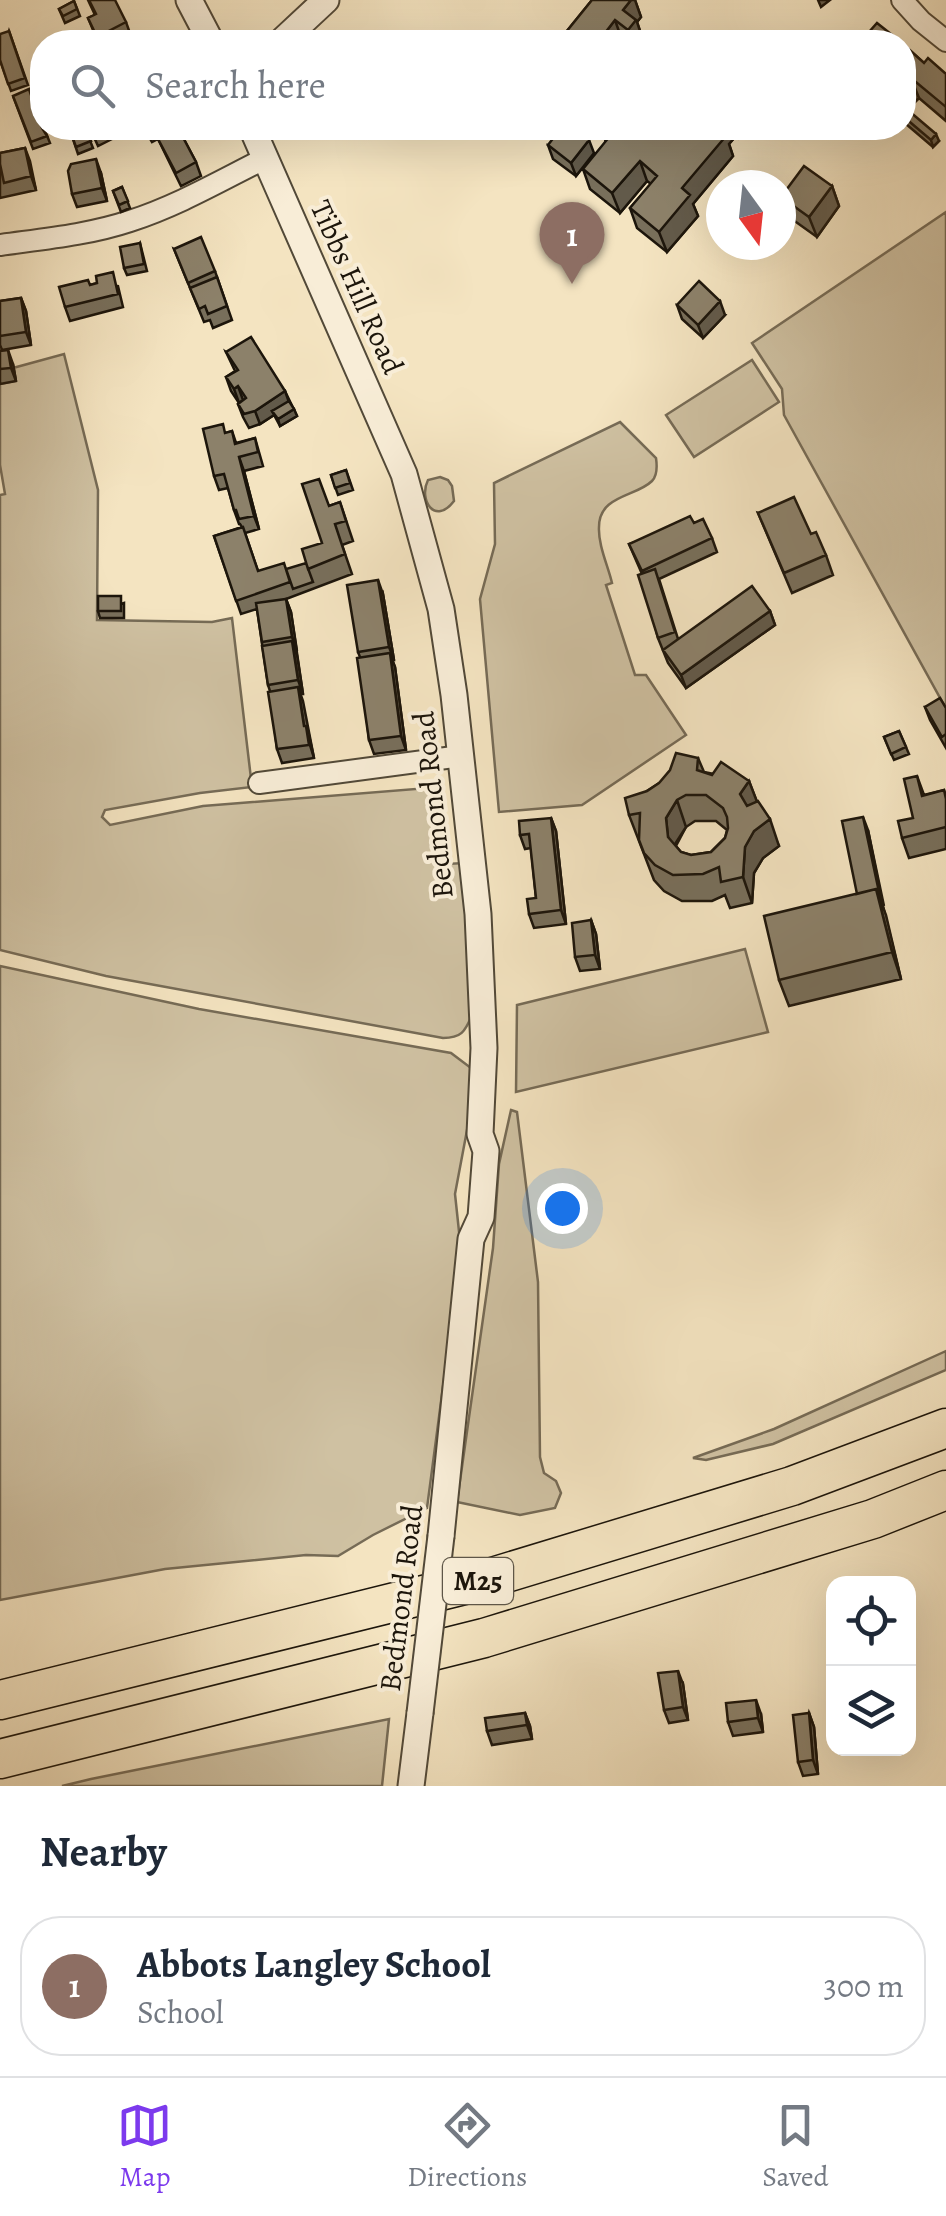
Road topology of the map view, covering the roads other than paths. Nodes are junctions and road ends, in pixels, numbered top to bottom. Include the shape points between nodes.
1 (189, 0) edge
2 (326, 0) edge
3 (902, 0) edge
4 (205, 30) edge
5 (294, 30) edge
6 (946, 41) edge
7 (256, 140) edge
8 (264, 160) junction
9 (0, 245) edge
10 (404, 474) joint
11 (461, 756) junction
12 (259, 783) dead end
13 (946, 1428) edge
14 (946, 1490) edge
15 (0, 1700) edge
16 (0, 1759) edge
17 (412, 1786) edge

1 - 4 street
2 - 5 street
3 - 6 street
7 - 8 street, Tibbs Hill Road
8 - 9 street via 127,222
8 - 10 street, Tibbs Hill Road
10 - 11 street, Bedmond Road via 441,609
11 - 12 street
11 - 17 street, Bedmond Road, bridge via 479,933 480,1134 486,1151
13 - 15 highway, M25 via 792,1486 476,1582
14 - 16 highway, M25 via 873,1519 484,1638

